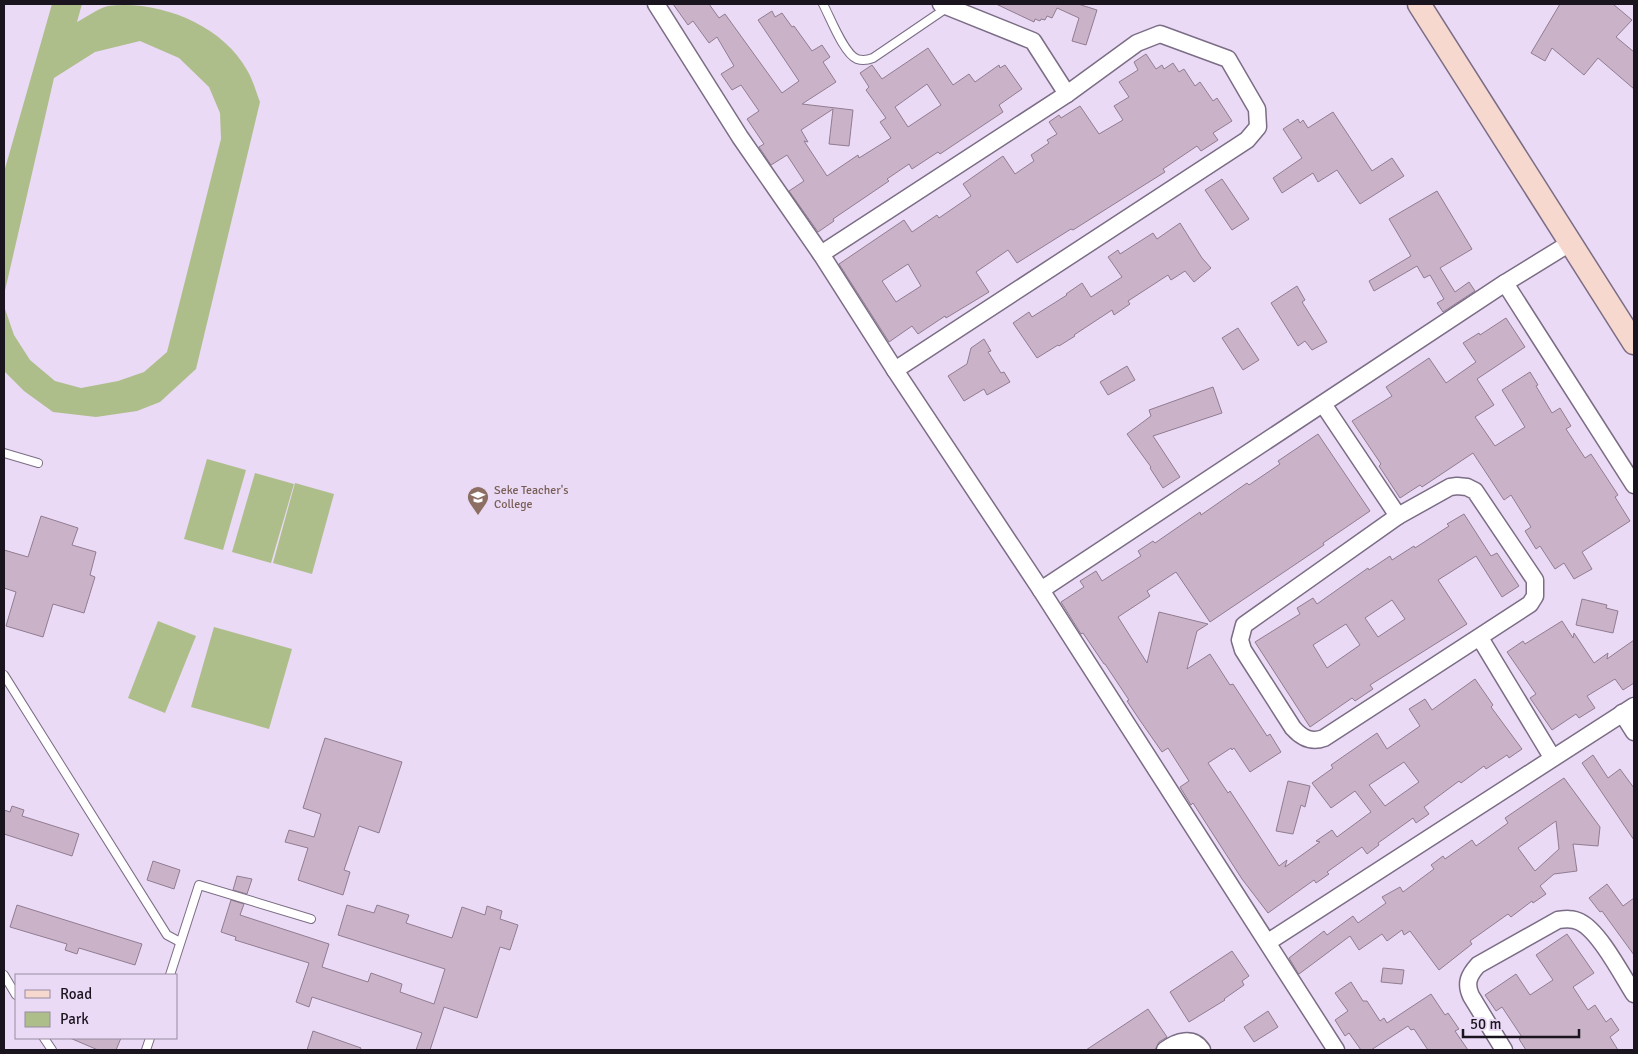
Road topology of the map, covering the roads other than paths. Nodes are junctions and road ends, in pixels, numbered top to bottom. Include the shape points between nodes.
1 (656, 4) edge
2 (823, 4) edge
3 (1419, 4) edge
4 (944, 5) edge
5 (1067, 94) junction
6 (1570, 243) junction
7 (821, 254) junction
8 (1505, 283) junction
9 (1634, 343) edge
10 (895, 370) junction
11 (1323, 404) junction
12 (4, 453) edge
13 (38, 463) dead end
14 (1634, 485) edge
15 (1398, 516) junction
16 (1041, 590) junction
17 (1480, 638) junction
18 (4, 675) edge
19 (1628, 710) edge
20 (1634, 732) edge
21 (1552, 757) junction
22 (311, 918) dead end
23 (180, 942) junction
24 (1268, 942) junction
25 (170, 974) edge
26 (4, 975) edge
27 (15, 993) edge
28 (1634, 994) edge
29 (45, 1039) edge
30 (52, 1050) edge
31 (1165, 1050) edge
32 (1202, 1050) edge
33 (1336, 1050) edge
34 (1504, 1050) edge

1 - 7 street via 740,137
2 - 4 lane via 848,53 866,60
3 - 6 street
4 - 5 street via 1033,41
5 - 7 street
5 - 10 street via 1137,43 1160,34 1228,59 1257,109 1258,127 1247,140
6 - 8 street
6 - 9 street
7 - 10 street
8 - 11 street
8 - 14 street
10 - 16 street
11 - 15 street
11 - 16 street
12 - 13 lane
15 - 17 street via 1450,487 1467,487 1474,491 1535,580 1535,596 1530,604
15 - 17 street via 1244,625 1240,640 1242,650 1294,728 1302,737 1311,740 1324,738
16 - 24 street
17 - 21 street
18 - 23 lane via 167,935
19 - 20 street
19 - 21 street
21 - 24 street
22 - 23 lane via 198,886
23 - 25 lane
24 - 33 street
26 - 27 lane
28 - 34 street via 1587,926 1567,918 1558,920 1478,965 1468,979 1470,996
29 - 30 lane
31 - 32 street via 1172,1045 1193,1042

